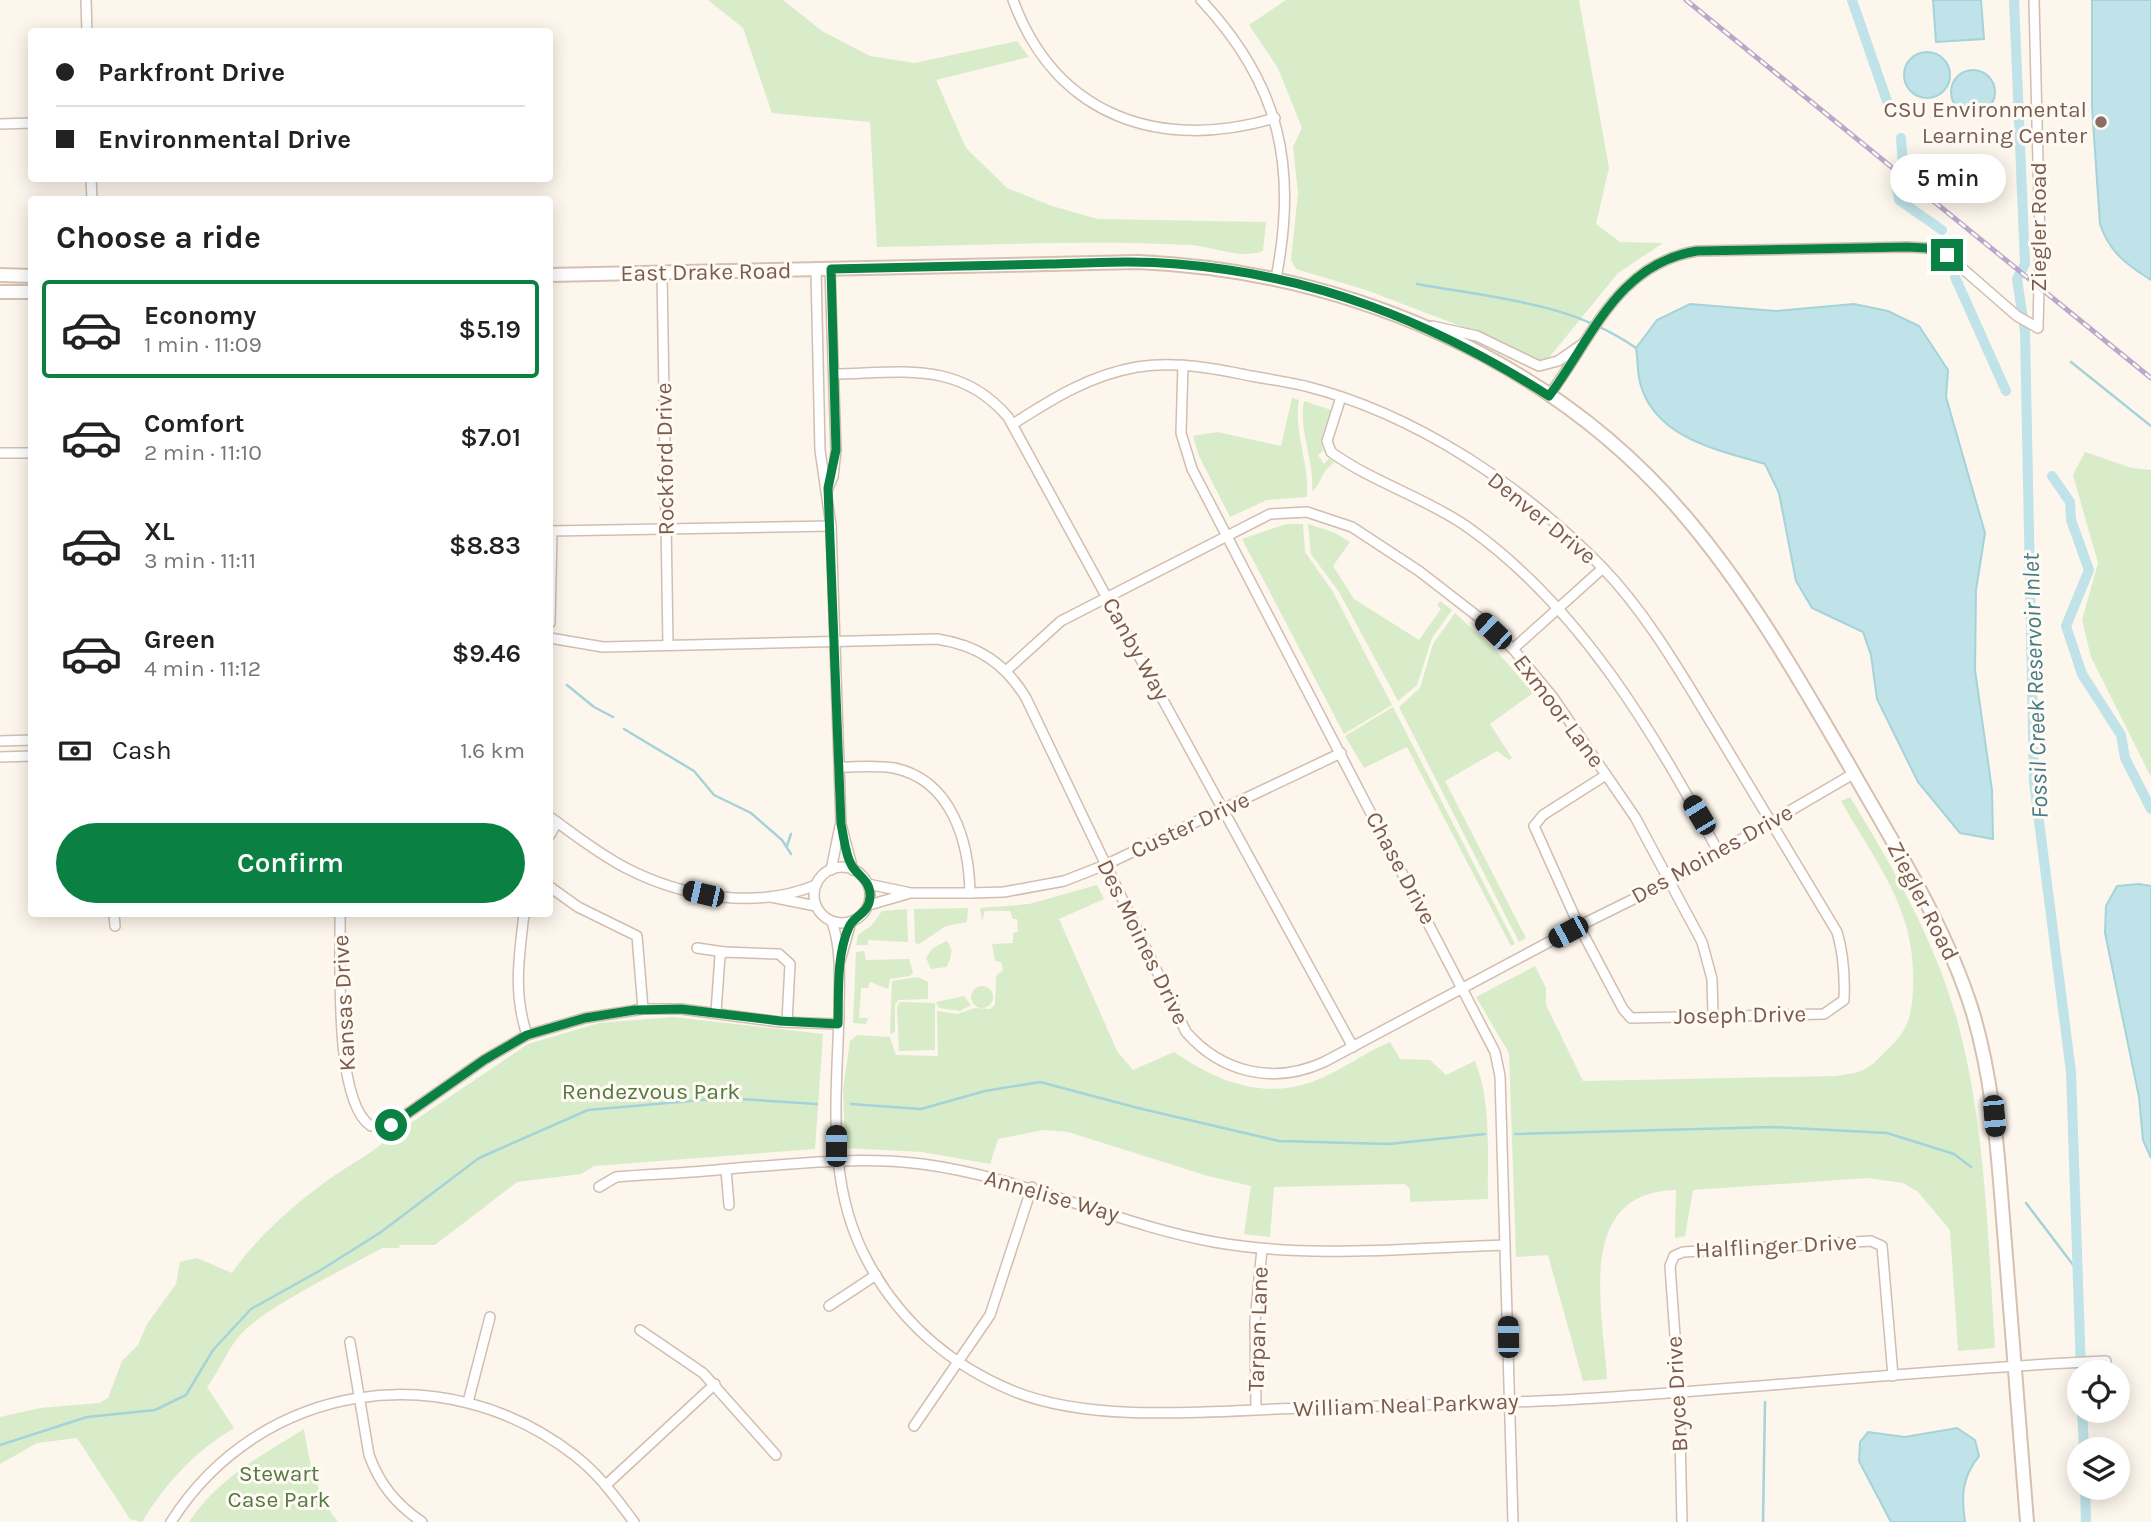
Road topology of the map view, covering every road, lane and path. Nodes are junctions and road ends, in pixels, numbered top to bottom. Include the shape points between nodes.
1 (86, 0) edge
2 (1013, 0) edge
3 (1201, 0) edge
4 (2034, 0) edge
5 (87, 28) edge
6 (1275, 118) junction
7 (28, 123) edge
8 (0, 124) edge
9 (831, 269) junction
10 (816, 270) junction
11 (662, 272) junction
12 (553, 275) edge
13 (26, 276) edge
14 (0, 277) edge
15 (1276, 278) junction
16 (0, 292) edge
17 (28, 292) edge
18 (1421, 324) junction
19 (1586, 342) junction
20 (1183, 365) junction
21 (834, 374) junction
22 (1549, 396) junction
23 (1340, 397) junction
24 (1013, 424) junction
25 (0, 453) edge
26 (28, 453) edge
27 (828, 488) junction
28 (831, 526) junction
29 (666, 529) junction
30 (553, 531) edge
31 (1226, 534) junction
32 (1603, 568) junction
33 (1107, 597) junction
34 (1558, 609) junction
35 (553, 639) edge
36 (835, 640) junction
37 (668, 645) junction
38 (1513, 649) junction
39 (1007, 670) junction
40 (28, 740) edge
41 (0, 741) edge
42 (1341, 754) junction
43 (28, 756) edge
44 (0, 757) edge
45 (839, 766) junction
46 (1853, 774) junction
47 (1606, 775) junction
48 (1223, 809) junction
49 (553, 820) edge
50 (1771, 822) junction
51 (841, 824) junction
52 (1719, 853) junction
53 (1105, 865) junction
54 (831, 870) junction
55 (853, 870) junction
56 (1668, 882) junction
57 (868, 884) junction
58 (816, 885) junction
59 (553, 889) edge
60 (911, 893) junction
61 (970, 893) junction
62 (770, 897) junction
63 (869, 905) junction
64 (816, 906) junction
65 (114, 917) edge
66 (340, 917) edge
67 (524, 917) edge
68 (832, 922) junction
69 (851, 922) junction
70 (115, 926) dead end
71 (1578, 926) junction
72 (697, 948) dead end
73 (724, 952) junction
74 (839, 964) junction
75 (1464, 989) junction
76 (1844, 1000) joint
77 (643, 1009) junction
78 (716, 1012) junction
79 (1713, 1015) junction
80 (787, 1022) junction
81 (838, 1024) junction
82 (527, 1035) junction
83 (1353, 1047) junction
84 (836, 1160) junction
85 (726, 1170) junction
86 (599, 1187) dead end
87 (1032, 1187) junction
88 (729, 1205) dead end
89 (1505, 1245) junction
90 (1262, 1249) junction
91 (1670, 1266) joint
92 (876, 1275) junction
93 (829, 1306) dead end
94 (490, 1317) dead end
95 (640, 1330) dead end
96 (350, 1342) dead end
97 (957, 1362) junction
98 (2067, 1364) edge
99 (2014, 1368) junction
100 (1893, 1376) junction
101 (715, 1384) junction
102 (1679, 1392) junction
103 (359, 1396) junction
104 (468, 1402) junction
105 (1509, 1402) junction
106 (1256, 1409) junction
107 (914, 1426) dead end
108 (776, 1455) dead end
109 (607, 1485) junction
110 (171, 1522) edge
111 (422, 1522) edge
112 (634, 1522) edge
113 (1513, 1522) edge
114 (1682, 1522) edge
115 (2027, 1522) edge

1 - 5 street
2 - 6 street via 1031,41 1068,85 1123,118 1168,131 1191,132 1234,129
3 - 6 street via 1238,43
4 - 19 street, Ziegler Road via 2038,328 2017,316 1947,255 1926,248 1697,251 1656,263 1627,284
6 - 15 street via 1287,197
7 - 8 street
9 - 10 main road, East Drake Road
9 - 15 main road, East Drake Road via 1138,262
9 - 21 street
10 - 11 main road, East Drake Road
10 - 27 street via 820,450
11 - 12 main road, East Drake Road
11 - 29 street, Rockford Drive
13 - 14 main road
15 - 18 main road, East Drake Road
16 - 17 main road
18 - 19 street via 1477,336 1539,366 1558,361
18 - 22 main road, East Drake Road
19 - 22 street
20 - 23 street, Denver Drive via 1305,386
20 - 24 street, Denver Drive via 1136,367 1108,374 1065,392
20 - 31 street, Chase Drive via 1184,446
21 - 24 street, Canby Way via 944,375 984,393
21 - 27 street via 836,450
22 - 46 main road, Ziegler Road via 1652,482 1706,542 1753,606
23 - 32 street, Denver Drive via 1427,435 1468,459 1552,520
23 - 34 street via 1327,441 1331,452 1466,526
24 - 33 street, Canby Way
25 - 26 street
27 - 28 street
28 - 29 street
28 - 36 street
29 - 30 street
29 - 37 street, Rockford Drive
31 - 33 street, Exmoor Lane
31 - 38 street, Exmoor Lane via 1269,514 1307,512 1352,527 1419,571
31 - 42 street, Chase Drive
32 - 34 street
32 - 50 street, Denver Drive via 1660,641
33 - 39 street, Exmoor Lane via 1046,632
33 - 48 street, Canby Way
34 - 38 street
34 - 52 street via 1616,681
35 - 37 street, Des Moines Drive via 589,646
36 - 37 street, Des Moines Drive
36 - 39 street, Des Moines Drive via 954,641 984,653
36 - 45 street
38 - 47 street, Exmoor Lane
39 - 53 street, Des Moines Drive via 1026,698
40 - 41 street
42 - 48 street, Custer Drive
42 - 75 street, Chase Drive
43 - 44 street
45 - 51 street
45 - 61 street via 894,768 929,786 951,810 962,833
46 - 50 street, Des Moines Drive
46 - 99 main road, Ziegler Road via 1915,877 1972,1012 1994,1116
47 - 56 street, Exmoor Lane via 1635,817
47 - 71 street via 1534,826
48 - 53 street, Custer Drive
48 - 83 street, Canby Way
49 - 62 street via 600,853 661,883 732,898
50 - 52 street, Des Moines Drive
50 - 76 street, Denver Drive via 1837,932 1844,953
51 - 54 street
51 - 55 street
52 - 56 street, Des Moines Drive
53 - 61 street, Custer Drive via 1037,887
53 - 83 street, Des Moines Drive via 1178,1019 1208,1053 1247,1072 1282,1074 1315,1067
54 - 55 street
54 - 58 street
55 - 57 street
56 - 71 street, Des Moines Drive
56 - 79 street, Exmoor Lane via 1702,943 1712,979
57 - 60 street, Custer Drive
57 - 63 street
58 - 62 street
58 - 64 street
59 - 77 street via 637,936
60 - 61 street, Custer Drive
60 - 63 street, Custer Drive
62 - 64 street
63 - 69 street
64 - 68 street
65 - 70 street
66 - 82 street, Kansas Drive via 345,1070 360,1116 371,1126 391,1125
67 - 82 street via 516,980
68 - 69 street
68 - 74 street
69 - 74 street
71 - 75 street, Des Moines Drive
71 - 79 street, Joseph Drive via 1630,1018
72 - 73 street
73 - 78 street
73 - 80 street via 786,958 790,964
74 - 81 street, William Neal Parkway
75 - 83 street, Des Moines Drive
75 - 89 street, Chase Drive via 1495,1052
76 - 79 street, Joseph Drive via 1824,1014
77 - 78 street
77 - 82 street via 585,1018
78 - 80 street
80 - 81 street
81 - 84 street, William Neal Parkway
84 - 85 street, Annelise Way
84 - 87 street, Annelise Way via 922,1164
84 - 92 street, William Neal Parkway via 850,1223
85 - 86 street, Annelise Way via 616,1177
85 - 88 street
87 - 90 street, Annelise Way via 1169,1231
87 - 97 street via 997,1299
89 - 90 street, Annelise Way
89 - 105 street, Chase Drive
90 - 106 street, Tarpan Lane via 1255,1321
91 - 100 street, Halflinger Drive via 1674,1256 1696,1251 1871,1241 1882,1246
91 - 102 street, Bryce Drive
92 - 93 street
92 - 97 street, William Neal Parkway via 908,1320
94 - 104 street
95 - 101 street
96 - 103 street
97 - 106 street, William Neal Parkway via 1014,1391 1083,1409
97 - 107 street
98 - 99 street, William Neal Parkway
99 - 100 street, William Neal Parkway
99 - 115 main road, Ziegler Road
100 - 102 street, William Neal Parkway
101 - 108 street
101 - 109 street
102 - 105 street, William Neal Parkway
102 - 114 street, Bryce Drive
103 - 104 street via 418,1394
103 - 110 street via 272,1426 222,1462
103 - 111 street via 375,1473 388,1494
104 - 109 street via 544,1434
105 - 106 street, William Neal Parkway
105 - 113 street, Chase Drive
109 - 112 street

